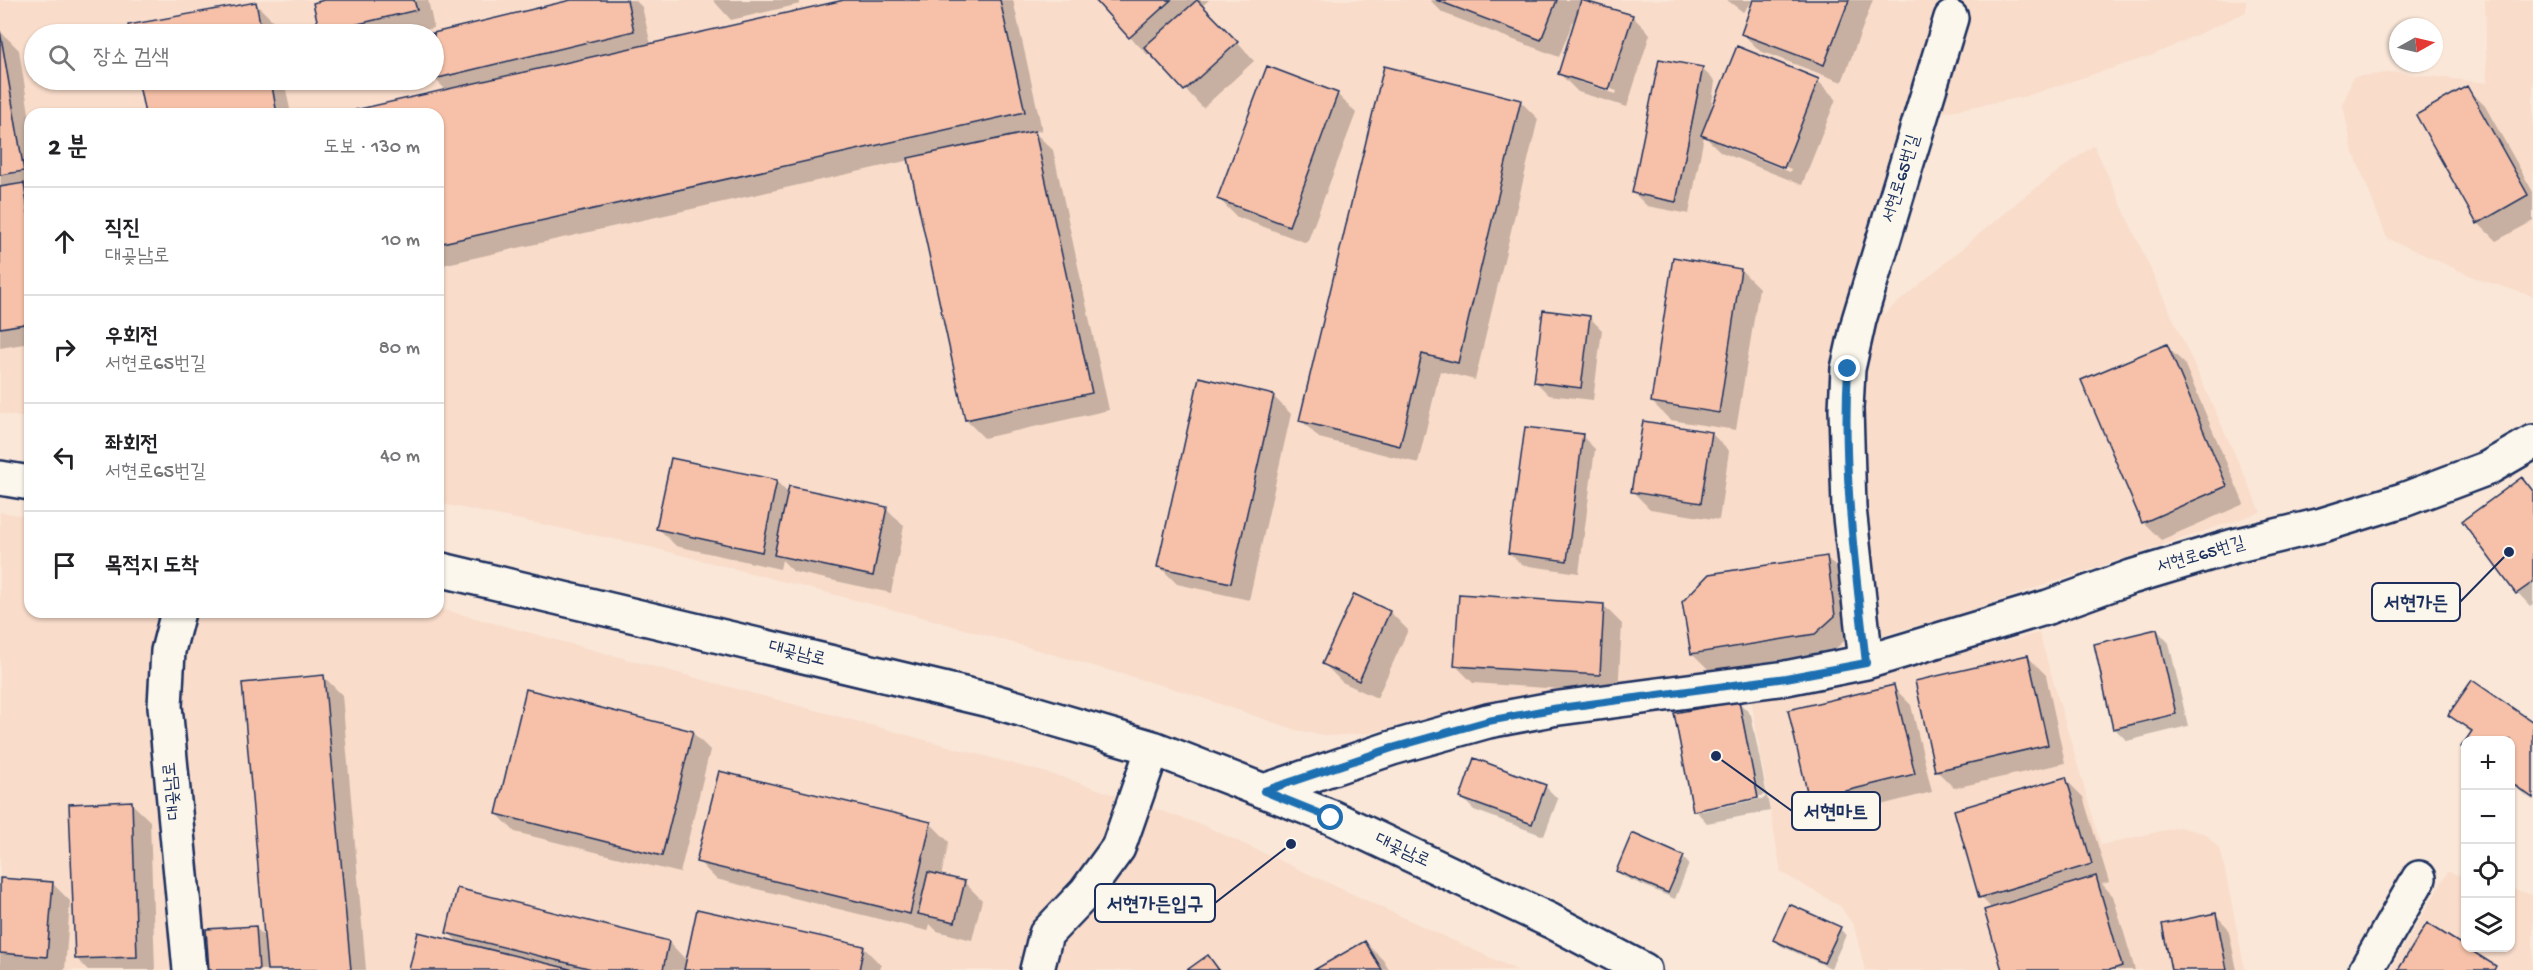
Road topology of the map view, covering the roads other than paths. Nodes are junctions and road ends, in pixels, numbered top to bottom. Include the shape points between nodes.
1 (1951, 18) dead end
2 (2533, 442) edge
3 (0, 478) edge
4 (24, 482) edge
5 (444, 570) edge
6 (176, 618) edge
7 (1866, 663) junction
8 (1153, 748) junction
9 (1264, 791) junction
10 (2419, 878) dead end
11 (190, 970) edge
12 (1037, 970) edge
13 (1644, 970) edge
14 (2366, 970) edge

1 - 7 street, 서현로65번길 via 1859,320 1848,369 1849,508
2 - 7 street, 서현로65번길 via 2488,468 2403,500 2141,574 2037,611
3 - 4 street
5 - 8 street, 대곶남로 via 993,701
6 - 11 street, 대곶남로 via 168,651 165,706
7 - 9 street, 서현로65번길 via 1488,721
8 - 9 street, 대곶남로
8 - 12 street via 1118,848 1086,891 1046,934
9 - 13 street, 대곶남로 via 1478,886
10 - 14 street

